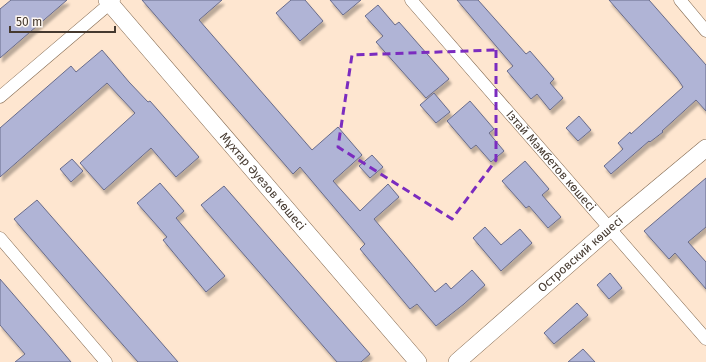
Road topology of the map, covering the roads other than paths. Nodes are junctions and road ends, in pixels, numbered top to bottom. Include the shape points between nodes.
1 (411, 0) edge
2 (680, 0) edge
3 (110, 1) edge
4 (706, 31) edge
5 (0, 97) edge
6 (706, 148) edge
7 (610, 228) junction
8 (0, 238) edge
9 (706, 339) edge
10 (106, 362) edge
11 (418, 362) edge
12 (457, 362) edge

1 - 7 street, Ізтай Мәмбетов көшесі
2 - 4 street
3 - 5 street
3 - 11 street, Мұхтар Әуезов көшесі
6 - 7 street, Островский көшесі
7 - 9 street, Ізтай Мәмбетов көшесі
7 - 12 street, Островский көшесі
8 - 10 street

